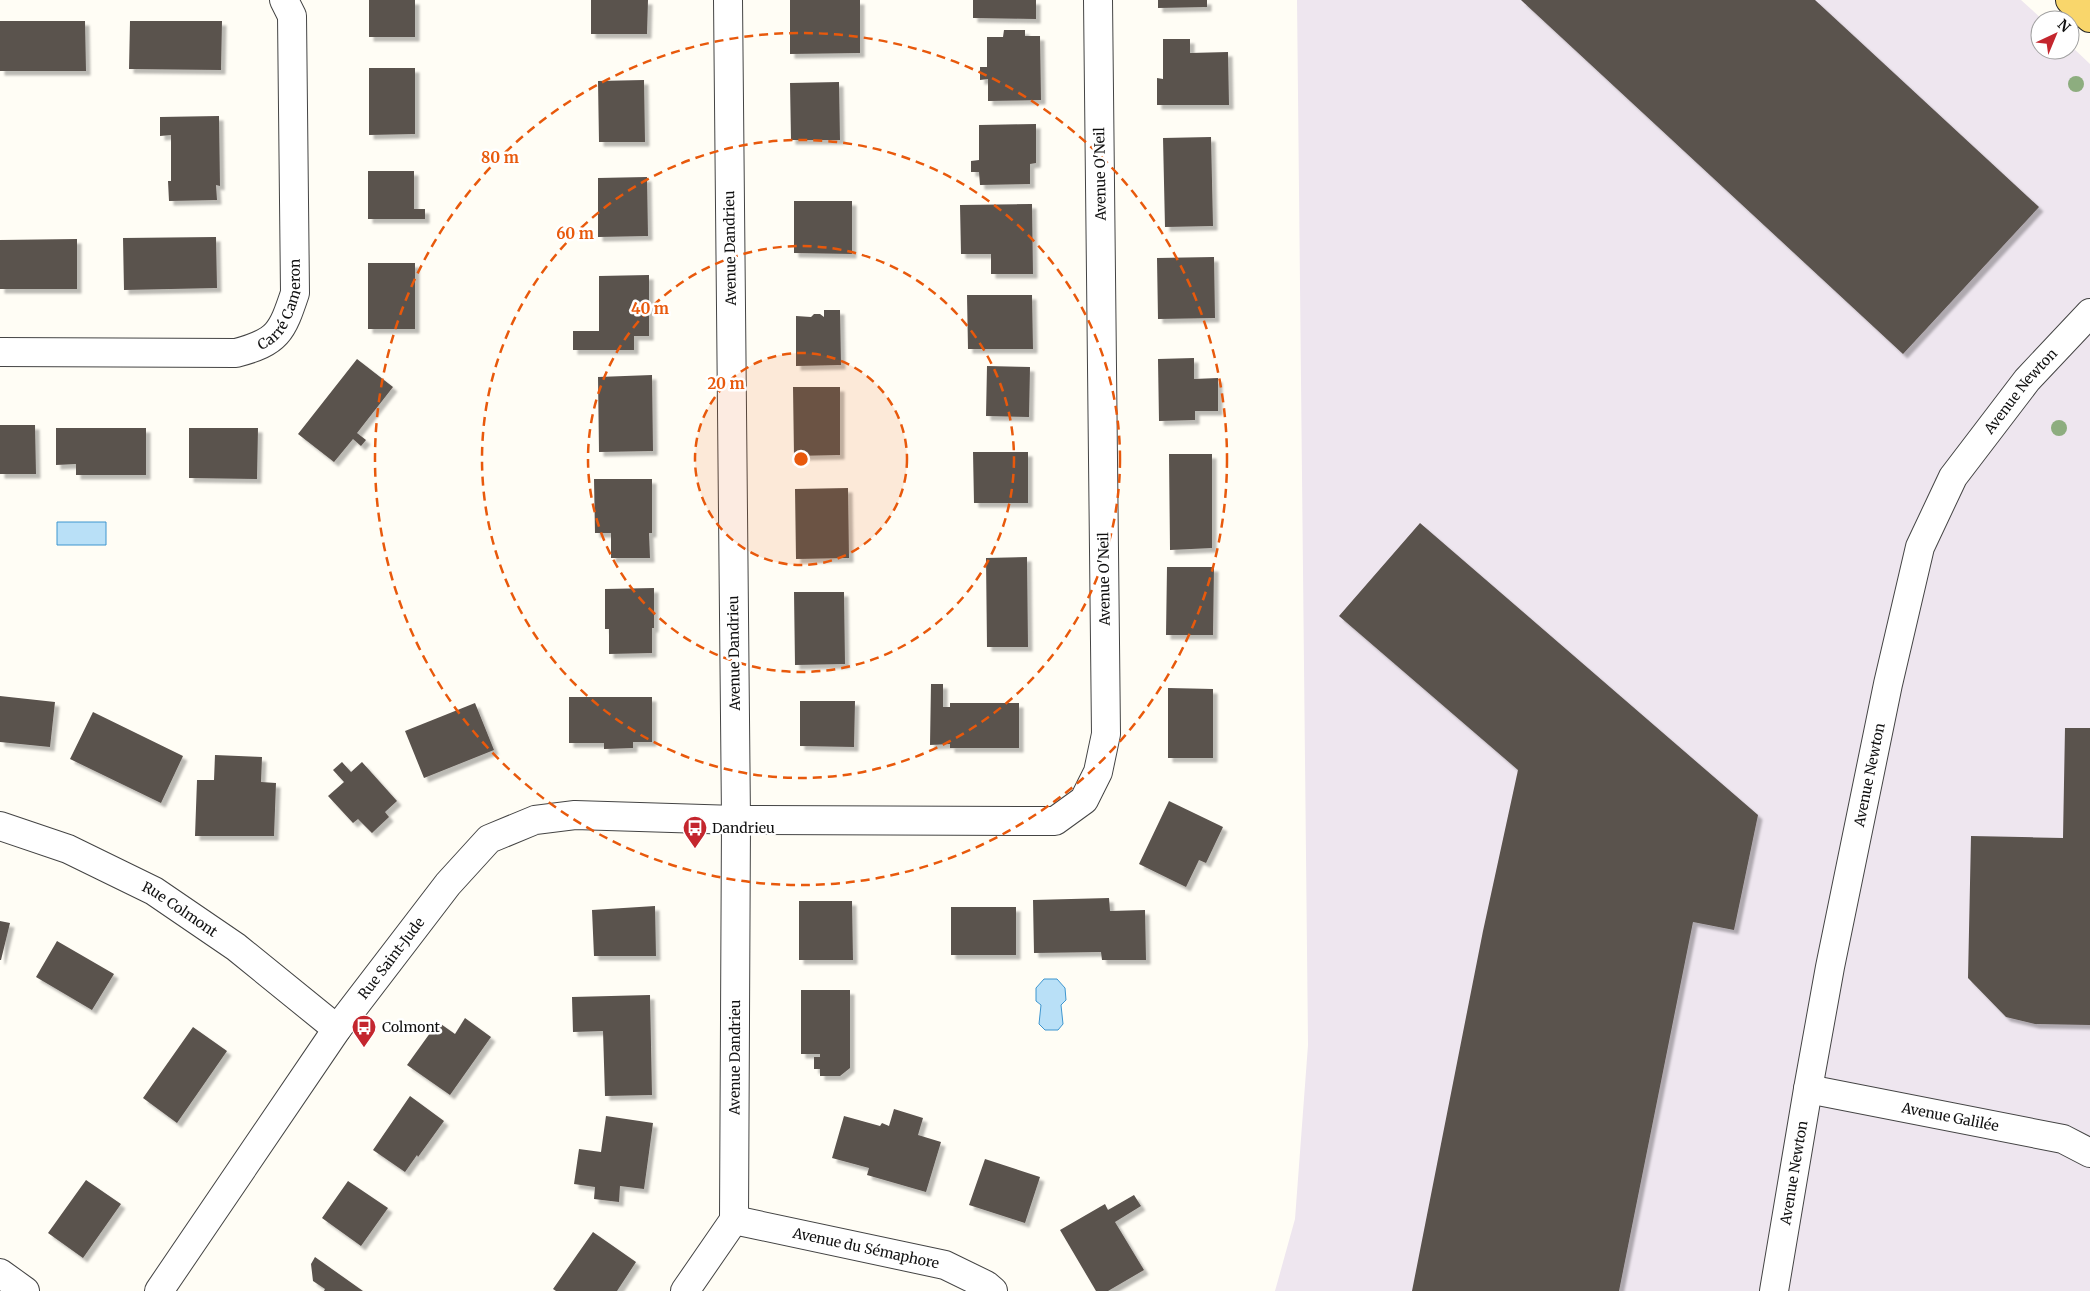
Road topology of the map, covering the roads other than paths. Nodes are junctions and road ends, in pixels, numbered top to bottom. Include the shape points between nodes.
1 (284, 0) edge
2 (728, 0) edge
3 (1098, 0) edge
4 (2070, 0) edge
5 (2090, 18) edge
6 (2090, 313) edge
7 (0, 352) edge
8 (736, 820) junction
9 (0, 826) edge
10 (337, 1030) junction
11 (1808, 1090) junction
12 (2090, 1153) edge
13 (734, 1220) junction
14 (0, 1273) edge
15 (25, 1291) edge
16 (159, 1291) edge
17 (685, 1291) edge
18 (993, 1291) edge
19 (1774, 1291) edge

1 - 7 street, Carré Cameron via 292,16 295,293 278,332 260,347 236,353
2 - 8 street, Avenue Dandrieu
3 - 8 street, Avenue O'Neil via 1106,734 1098,772 1084,800 1055,821
4 - 5 main road
6 - 11 street, Avenue Newton via 2027,380 1953,477 1920,547 1888,684
8 - 10 street, Rue Saint-Jude via 575,815 535,820 489,839 448,884
8 - 13 street, Avenue Dandrieu
9 - 10 street, Rue Colmont via 68,849 154,891 236,947
10 - 16 street, Rue Saint-Jude
11 - 12 street, Avenue Galilée via 2063,1139
11 - 19 street, Avenue Newton
13 - 17 street
13 - 18 street, Avenue du Sémaphore via 945,1265
14 - 15 street

